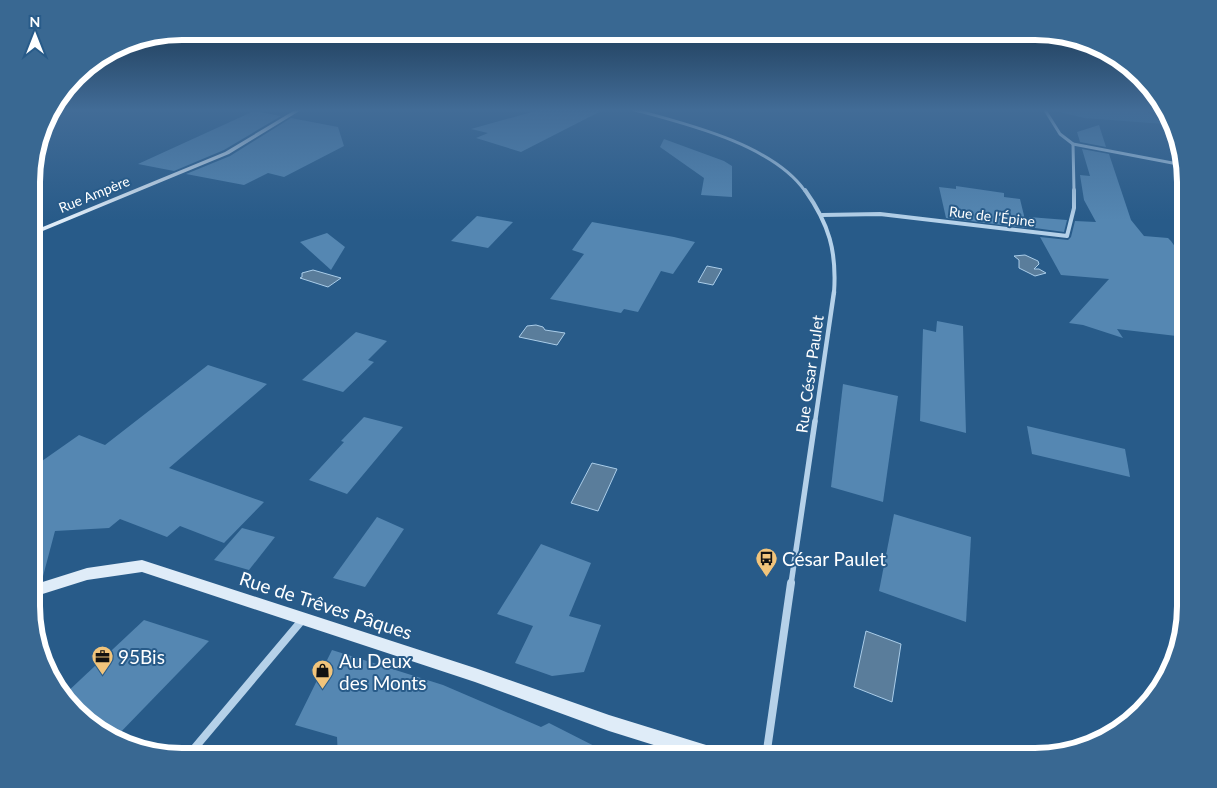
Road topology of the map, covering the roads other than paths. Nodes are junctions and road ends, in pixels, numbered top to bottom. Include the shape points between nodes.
1 (239, 147) edge
2 (746, 147) edge
3 (1074, 147) edge
4 (1088, 147) edge
5 (1176, 164) edge
6 (822, 214) junction
7 (40, 231) edge
8 (40, 589) edge
9 (303, 619) junction
10 (196, 748) edge
11 (692, 748) edge
12 (767, 748) edge

1 - 7 street, Rue Ampère
2 - 6 street, Rue César Paulet via 766,157 798,182
3 - 6 street, Rue de l'Épine via 1074,208 1067,236 880,214
4 - 5 street
6 - 12 street, Rue César Paulet via 832,243 834,291
8 - 9 street, Rue de Trêves Pâques via 87,574 142,566
9 - 10 street
9 - 11 street, Rue de Trêves Pâques

